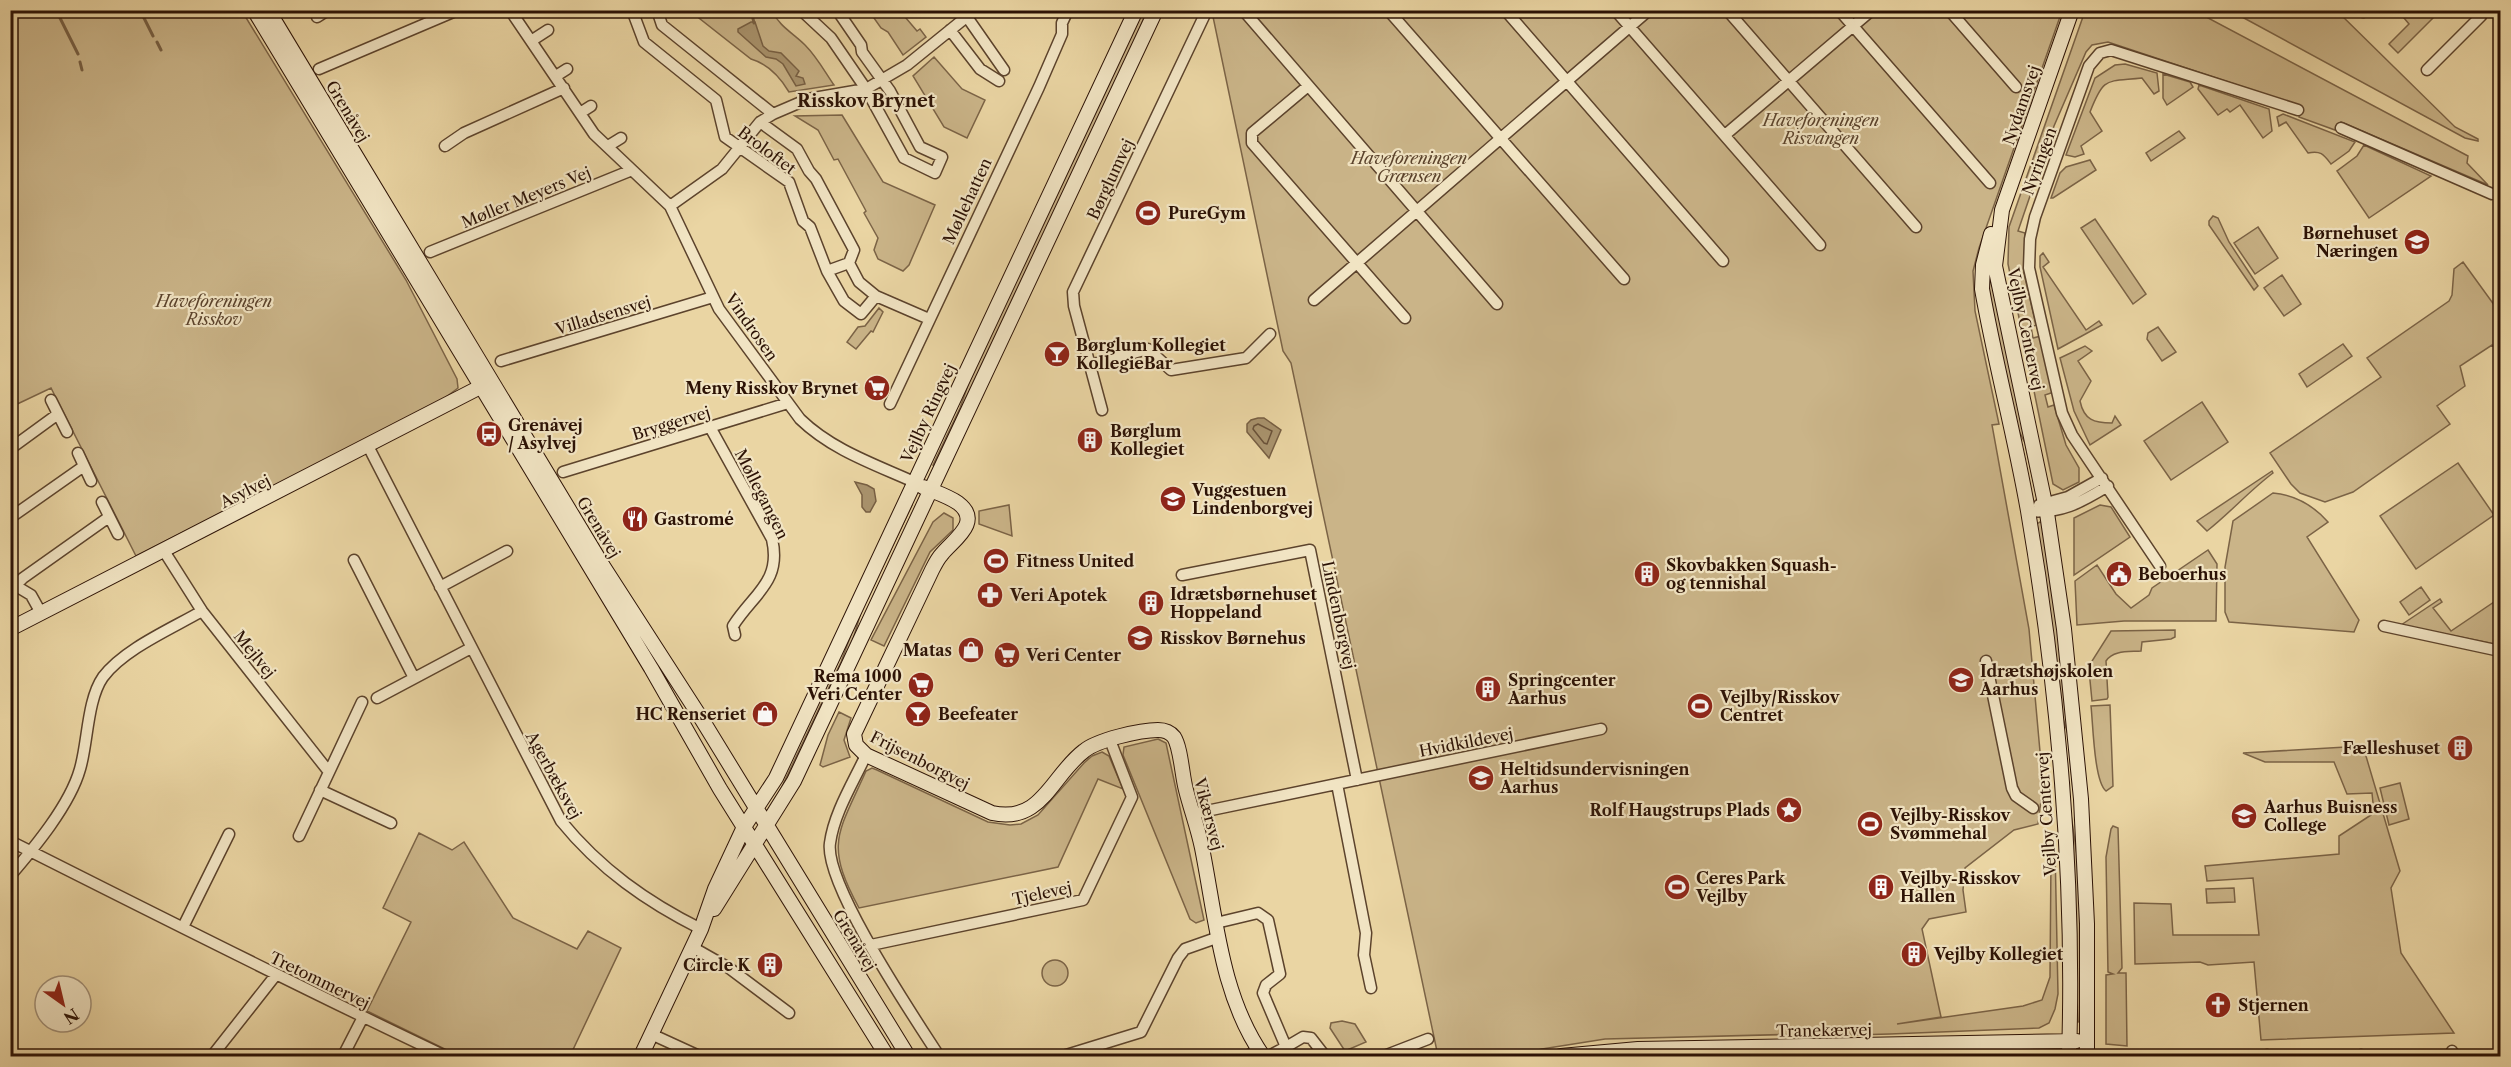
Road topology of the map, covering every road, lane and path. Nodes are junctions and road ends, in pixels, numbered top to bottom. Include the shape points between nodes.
1 (254, 10) edge
2 (268, 10) edge
3 (328, 10) edge
4 (458, 10) edge
5 (510, 10) edge
6 (632, 10) edge
7 (657, 10) edge
8 (801, 10) edge
9 (837, 10) edge
10 (1068, 10) edge
11 (1136, 10) edge
12 (1156, 10) edge
13 (1207, 10) edge
14 (1243, 10) edge
15 (1388, 10) edge
16 (1504, 10) edge
17 (1615, 10) edge
18 (1649, 10) edge
19 (1727, 10) edge
20 (1839, 10) edge
21 (1872, 10) edge
22 (1949, 10) edge
23 (2072, 10) edge
24 (2480, 10) edge
25 (971, 14) edge
26 (317, 16) dead end
27 (1630, 27) junction
28 (1853, 27) junction
29 (548, 30) dead end
30 (950, 30) junction
31 (531, 41) junction
32 (319, 69) dead end
33 (567, 69) dead end
34 (1004, 70) dead end
35 (2427, 70) dead end
36 (556, 76) junction
37 (881, 81) junction
38 (999, 81) dead end
39 (1566, 81) junction
40 (1789, 82) junction
41 (1308, 86) junction
42 (2016, 87) dead end
43 (564, 88) junction
44 (866, 89) junction
45 (591, 106) dead end
46 (2298, 110) dead end
47 (580, 113) junction
48 (773, 114) junction
49 (760, 122) junction
50 (2341, 128) dead end
51 (1725, 135) junction
52 (621, 138) dead end
53 (1500, 138) junction
54 (445, 146) dead end
55 (608, 146) junction
56 (740, 149) junction
57 (632, 170) junction
58 (1990, 183) dead end
59 (2492, 194) dead end
60 (669, 206) junction
61 (2002, 210) junction
62 (1416, 211) junction
63 (1916, 227) dead end
64 (1820, 245) dead end
65 (430, 252) dead end
66 (1723, 261) dead end
67 (849, 263) junction
68 (1357, 263) junction
69 (827, 271) junction
70 (1624, 279) dead end
71 (876, 296) junction
72 (713, 297) junction
73 (1314, 300) dead end
74 (1497, 304) dead end
75 (1405, 318) dead end
76 (929, 319) junction
77 (1270, 334) dead end
78 (501, 361) dead end
79 (1090, 365) junction
80 (487, 384) junction
81 (51, 400) dead end
82 (788, 403) junction
83 (890, 404) dead end
84 (1102, 410) dead end
85 (58, 414) junction
86 (710, 427) junction
87 (67, 432) dead end
88 (368, 446) junction
89 (10, 449) edge
90 (78, 453) dead end
91 (84, 466) junction
92 (563, 472) dead end
93 (91, 481) dead end
94 (914, 482) junction
95 (2105, 482) junction
96 (931, 490) junction
97 (102, 502) dead end
98 (2046, 507) junction
99 (2028, 511) junction
100 (109, 517) junction
101 (10, 518) edge
102 (118, 534) dead end
103 (164, 551) junction
104 (507, 551) dead end
105 (354, 560) dead end
106 (2160, 566) dead end
107 (1182, 575) dead end
108 (13, 585) edge
109 (440, 587) junction
110 (201, 611) junction
111 (41, 613) junction
112 (2384, 626) dead end
113 (10, 629) edge
114 (735, 635) dead end
115 (471, 648) junction
116 (2500, 651) edge
117 (1986, 661) dead end
118 (414, 678) junction
119 (377, 698) dead end
120 (362, 702) dead end
121 (1601, 729) dead end
122 (1153, 730) joint
123 (1110, 740) junction
124 (867, 755) junction
125 (329, 772) junction
126 (1357, 780) junction
127 (1337, 784) junction
128 (320, 790) junction
129 (2033, 808) dead end
130 (756, 809) junction
131 (1192, 814) junction
132 (391, 823) dead end
133 (744, 827) junction
134 (767, 827) junction
135 (229, 834) dead end
136 (299, 836) dead end
137 (10, 841) edge
138 (755, 845) junction
139 (32, 852) junction
140 (10, 876) edge
141 (183, 927) junction
142 (702, 929) junction
143 (1217, 930) junction
144 (871, 945) junction
145 (693, 947) junction
146 (275, 975) junction
147 (1371, 988) dead end
148 (789, 1014) dead end
149 (363, 1017) junction
150 (651, 1034) junction
151 (1428, 1039) dead end
152 (2088, 1040) junction
153 (2069, 1041) junction
154 (1286, 1047) junction
155 (1259, 1055) edge
156 (212, 1056) edge
157 (343, 1056) edge
158 (445, 1056) edge
159 (640, 1056) edge
160 (699, 1056) edge
161 (887, 1056) edge
162 (908, 1056) edge
163 (939, 1056) edge
164 (1063, 1056) edge
165 (1325, 1056) edge
166 (1384, 1056) edge
167 (1561, 1056) edge
168 (2069, 1056) edge
169 (2087, 1056) edge

1 - 80 street, Grenåvej
2 - 80 street, Grenåvej
3 - 26 street
4 - 32 street
5 - 31 street, Vindrosen
6 - 56 street, Broloftet via 644,42 716,100 725,137
7 - 48 street, Broloftet via 662,25
8 - 44 street via 831,38
9 - 37 street
10 - 76 street, Møllehatten via 1039,87
11 - 94 street, Vejlby Ringvej
12 - 96 street
13 - 79 street, Børglumvej via 1073,292
14 - 41 street
15 - 53 street
16 - 39 street
17 - 27 street
18 - 27 street
19 - 40 street
20 - 28 street
21 - 28 street
22 - 42 street
23 - 61 street, Nydamsvej
24 - 35 street via 2481,16
25 - 30 street
25 - 34 street
27 - 39 street
27 - 51 street
28 - 40 street
28 - 58 street
29 - 31 street
30 - 37 street
30 - 38 street via 980,69
31 - 36 street, Vindrosen
33 - 36 street
36 - 43 street, Vindrosen
37 - 44 street
37 - 44 street via 920,147 942,157 935,173 904,158
39 - 53 street
39 - 66 street
40 - 51 street
40 - 63 street
41 - 62 street
41 - 68 street via 1250,138
43 - 47 street, Vindrosen
43 - 54 street via 464,133
44 - 48 street via 808,99
45 - 47 street
46 - 95 street, Nyringen via 2110,50 2100,53 2089,66 2035,217 2029,268 2062,413 2072,435
47 - 55 street, Vindrosen
48 - 49 street
49 - 56 street
49 - 67 street, Broloftet via 797,149 816,179 854,250
50 - 59 street
51 - 64 street
52 - 55 street
53 - 62 street
53 - 70 street
55 - 57 street, Vindrosen
56 - 60 street via 723,169
56 - 69 street, Broloftet via 789,182
57 - 60 street, Vindrosen
57 - 65 street, Møller Meyers Vej
60 - 72 street, Vindrosen
61 - 98 street, Vejlby Centervej via 1995,266
61 - 99 street, Vejlby Centervej via 1986,252 1982,289
62 - 68 street
62 - 74 street
67 - 69 street
67 - 71 street, Broloftet via 859,282
68 - 73 street
68 - 75 street
69 - 71 street, Broloftet via 844,301 861,314
71 - 76 street, Broloftet
72 - 78 street, Villadsensvej
72 - 82 street, Vindrosen
76 - 83 street, Møllehatten
77 - 79 street via 1246,358 1171,370 1148,349
79 - 84 street, Børglumvej
80 - 88 street, Asylvej
80 - 130 street, Grenåvej
80 - 133 street, Grenåvej
81 - 85 street
82 - 86 street, Bryggervej
82 - 94 street, Vindrosen via 806,425 827,441
85 - 87 street
85 - 89 street
86 - 92 street, Bryggervej
86 - 114 street, Møllegangen via 775,551 768,582 733,626
88 - 103 street, Asylvej
88 - 109 street, Agerbæksvej
90 - 91 street
91 - 93 street
91 - 101 street
94 - 96 street, Frijsenborgvej
94 - 130 street, Vejlby Ringvej via 776,778
95 - 98 street via 2086,500
95 - 106 street, Nyringen
96 - 124 street, Frijsenborgvej via 957,502 967,525 932,570 855,734 856,745
96 - 134 street via 794,781
97 - 100 street
98 - 99 street
98 - 152 street, Vejlby Centervej via 2064,629 2081,799
99 - 153 street, Vejlby Centervej via 2050,667 2062,800
100 - 102 street
100 - 108 street
103 - 110 street, Mejlvej
103 - 111 street, Asylvej
104 - 109 street
105 - 118 street
107 - 126 street, Lindenborgvej via 1310,550
108 - 111 street via 33,597
109 - 115 street, Agerbæksvej
110 - 125 street, Mejlvej
110 - 139 street via 132,651 102,678 76,780
111 - 113 street, Asylvej
112 - 116 street
115 - 118 street
115 - 142 street, Agerbæksvej via 561,821 581,846 645,898
117 - 129 street, Vejlby Centervej via 2012,788 2016,796
118 - 119 street
120 - 125 street
121 - 126 street, Hvidkildevej
122 - 123 street, Frijsenborgvej
122 - 131 street, Vikærsvej via 1164,730 1174,737
123 - 124 street, Frijsenborgvej via 1083,751 1037,804 1011,815 992,813
123 - 144 street, Tjelevej via 1132,797 1083,900
124 - 144 street via 837,818 829,845 837,882
125 - 128 street
126 - 127 street, Hvidkildevej
127 - 131 street, Hvidkildevej
127 - 147 street via 1366,933 1364,955
128 - 132 street
128 - 136 street
130 - 133 street, Vejlby Ringvej
130 - 134 street, Grenåvej
131 - 143 street, Vikærsvej via 1202,845
133 - 138 street, Grenåvej
133 - 142 street, Vejlby Ringvej
134 - 138 street
134 - 162 street, Grenåvej
135 - 141 street
137 - 139 street, Tretommervej
138 - 142 street
138 - 161 street, Grenåvej
139 - 140 street
139 - 141 street, Tretommervej
141 - 146 street, Tretommervej
142 - 145 street
143 - 154 street via 1258,913 1268,920 1280,974 1266,986 1263,998
143 - 155 street, Vikærsvej via 1236,1007
143 - 164 street via 1185,949 1178,958 1141,1032
144 - 163 street
145 - 148 street via 729,968
145 - 150 street
146 - 149 street, Tretommervej
146 - 156 street
149 - 157 street
149 - 158 street, Tretommervej
150 - 159 street
150 - 160 street
151 - 166 street
152 - 153 street, Tranekærvej
152 - 169 street, Vejlby Centervej
153 - 167 street, Tranekærvej via 1638,1049
153 - 168 street, Vejlby Centervej
154 - 155 street, Vikærsvej
154 - 165 street, Vikærsvej via 1303,1037 1311,1038

